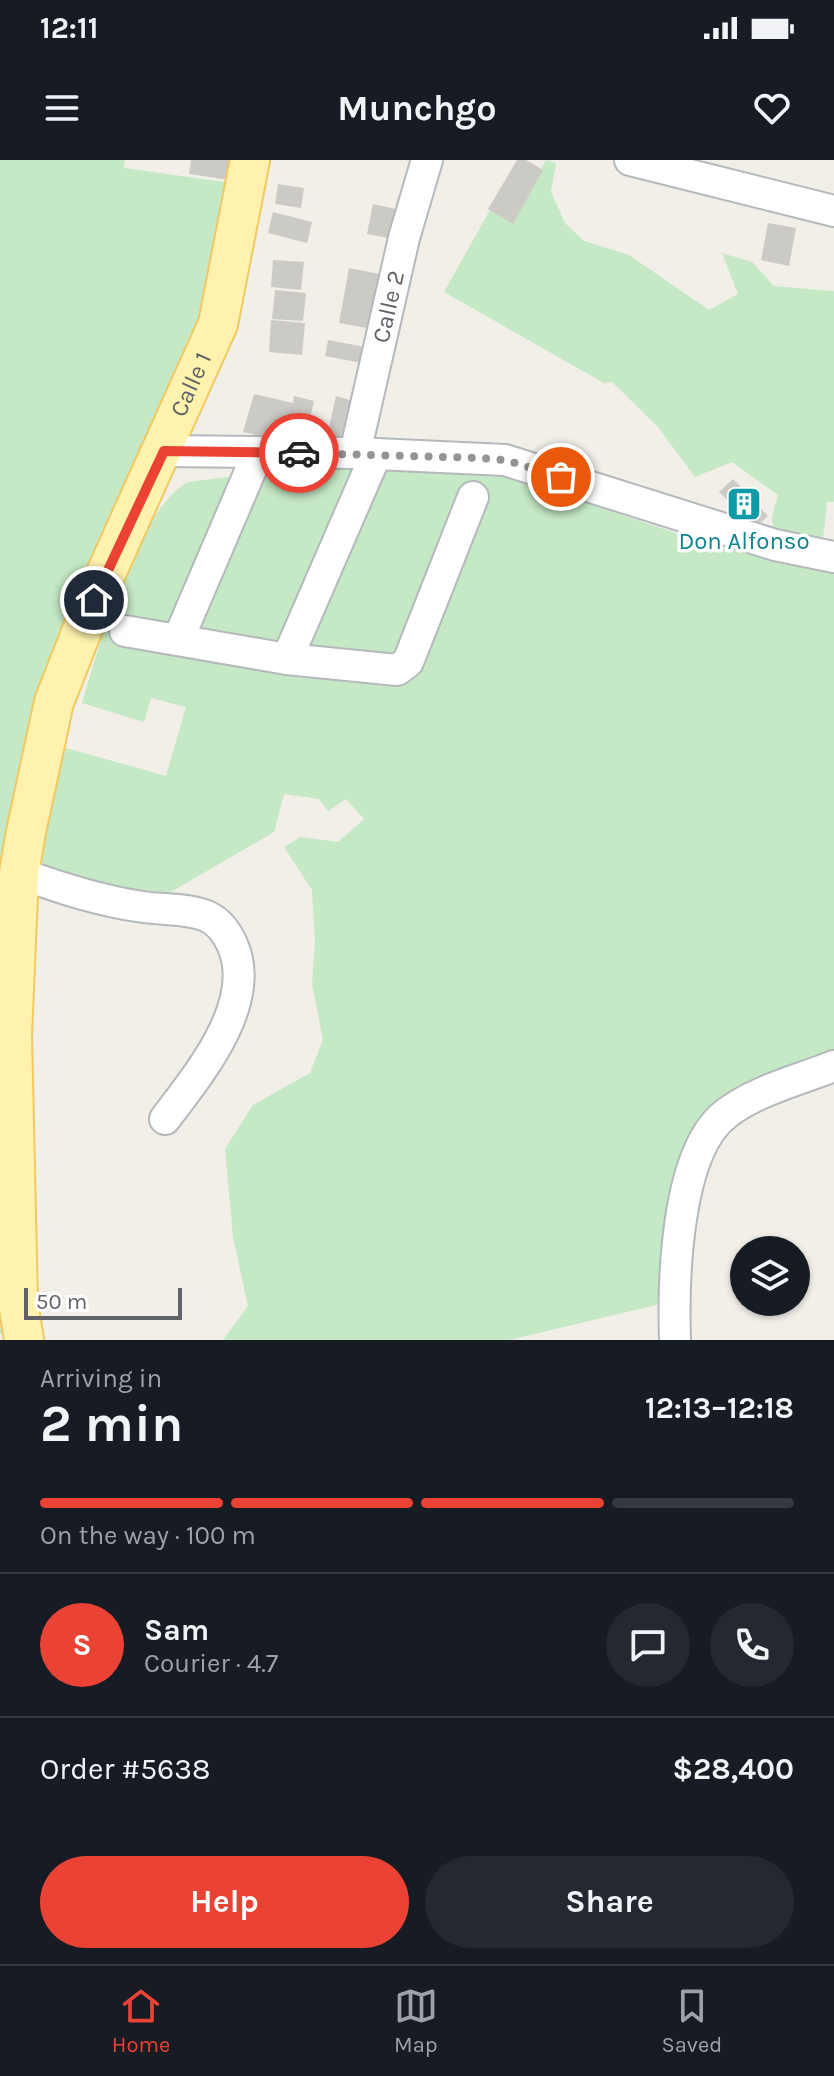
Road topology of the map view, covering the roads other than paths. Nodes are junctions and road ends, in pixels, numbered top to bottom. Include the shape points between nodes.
1 (250, 160) edge
2 (427, 160) edge
3 (630, 160) edge
4 (834, 211) edge
5 (164, 451) junction
6 (258, 453) junction
7 (365, 454) junction
8 (473, 497) dead end
9 (834, 557) edge
10 (125, 631) dead end
11 (178, 640) junction
12 (287, 659) junction
13 (19, 873) junction
14 (834, 1066) edge
15 (165, 1119) dead end
16 (24, 1340) edge
17 (675, 1340) edge

1 - 5 main road, Calle 1 via 218,324
2 - 7 street, Calle 2 via 404,238
3 - 4 street
5 - 6 street
5 - 13 main road, Calle 1 via 94,600 54,702
6 - 7 street
6 - 11 street
7 - 9 street via 505,460 775,545
7 - 12 street, Calle 2
8 - 12 street via 408,662 385,671
10 - 11 street
11 - 12 street
13 - 15 street via 80,895 207,916 226,930 238,957 228,1024 213,1054
13 - 16 main road, Calle 1 via 12,1035 18,1302
14 - 17 street via 756,1096 726,1113 704,1135 690,1165 685,1194

